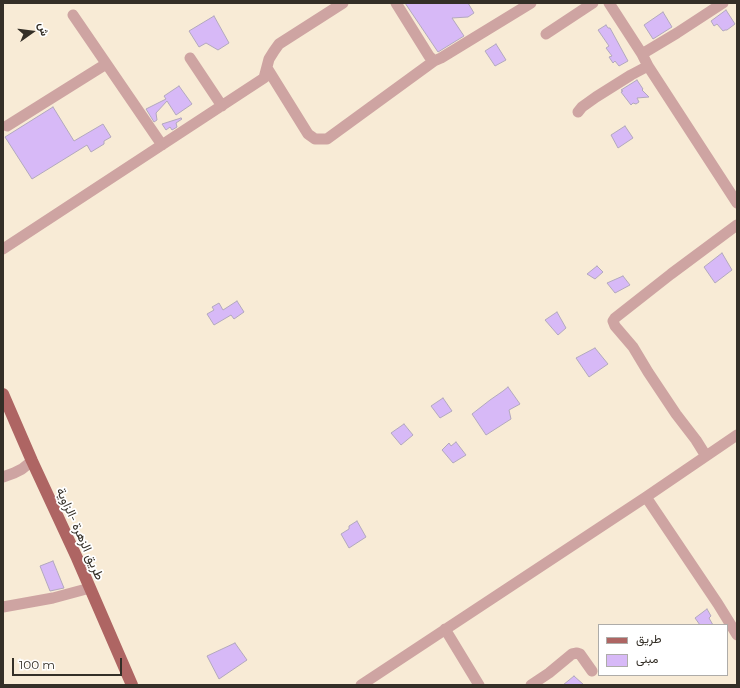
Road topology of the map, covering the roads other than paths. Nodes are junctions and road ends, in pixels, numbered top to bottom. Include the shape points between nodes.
1 (343, 3) edge
2 (396, 3) edge
3 (532, 3) edge
4 (593, 3) edge
5 (609, 3) edge
6 (723, 3) edge
7 (73, 15) dead end
8 (546, 34) dead end
9 (642, 54) junction
10 (190, 58) dead end
11 (434, 61) junction
12 (106, 64) junction
13 (648, 66) junction
14 (267, 68) junction
15 (222, 106) junction
16 (578, 112) dead end
17 (7, 126) dead end
18 (162, 145) junction
19 (737, 203) edge
20 (737, 225) edge
21 (3, 249) edge
22 (3, 394) edge
23 (737, 435) edge
24 (706, 456) junction
25 (32, 461) junction
26 (3, 477) edge
27 (646, 497) junction
28 (90, 588) junction
29 (3, 607) edge
30 (445, 629) junction
31 (737, 635) edge
32 (592, 671) dead end
33 (132, 685) edge
34 (361, 685) edge
35 (479, 685) edge
36 (531, 685) edge

1 - 14 street via 279,44
2 - 11 street
3 - 11 street
4 - 8 street
5 - 9 street
6 - 9 street
7 - 12 street
9 - 13 street
10 - 15 street
11 - 14 street via 326,139 315,139 308,134
12 - 17 street
12 - 18 street
13 - 16 street via 592,100
13 - 19 street
14 - 15 street via 264,78
15 - 18 street
18 - 21 street
20 - 24 street via 613,321 614,326 633,347
22 - 25 main road, طريق الزهرة -الزاوية
23 - 24 street
24 - 27 street
25 - 26 street via 22,469
25 - 28 main road, طريق الزهرة -الزاوية
27 - 30 street
27 - 31 street
28 - 29 street
28 - 33 main road, طريق الزهرة -الزاوية
30 - 34 street
30 - 35 street
32 - 36 street via 580,654 572,654

